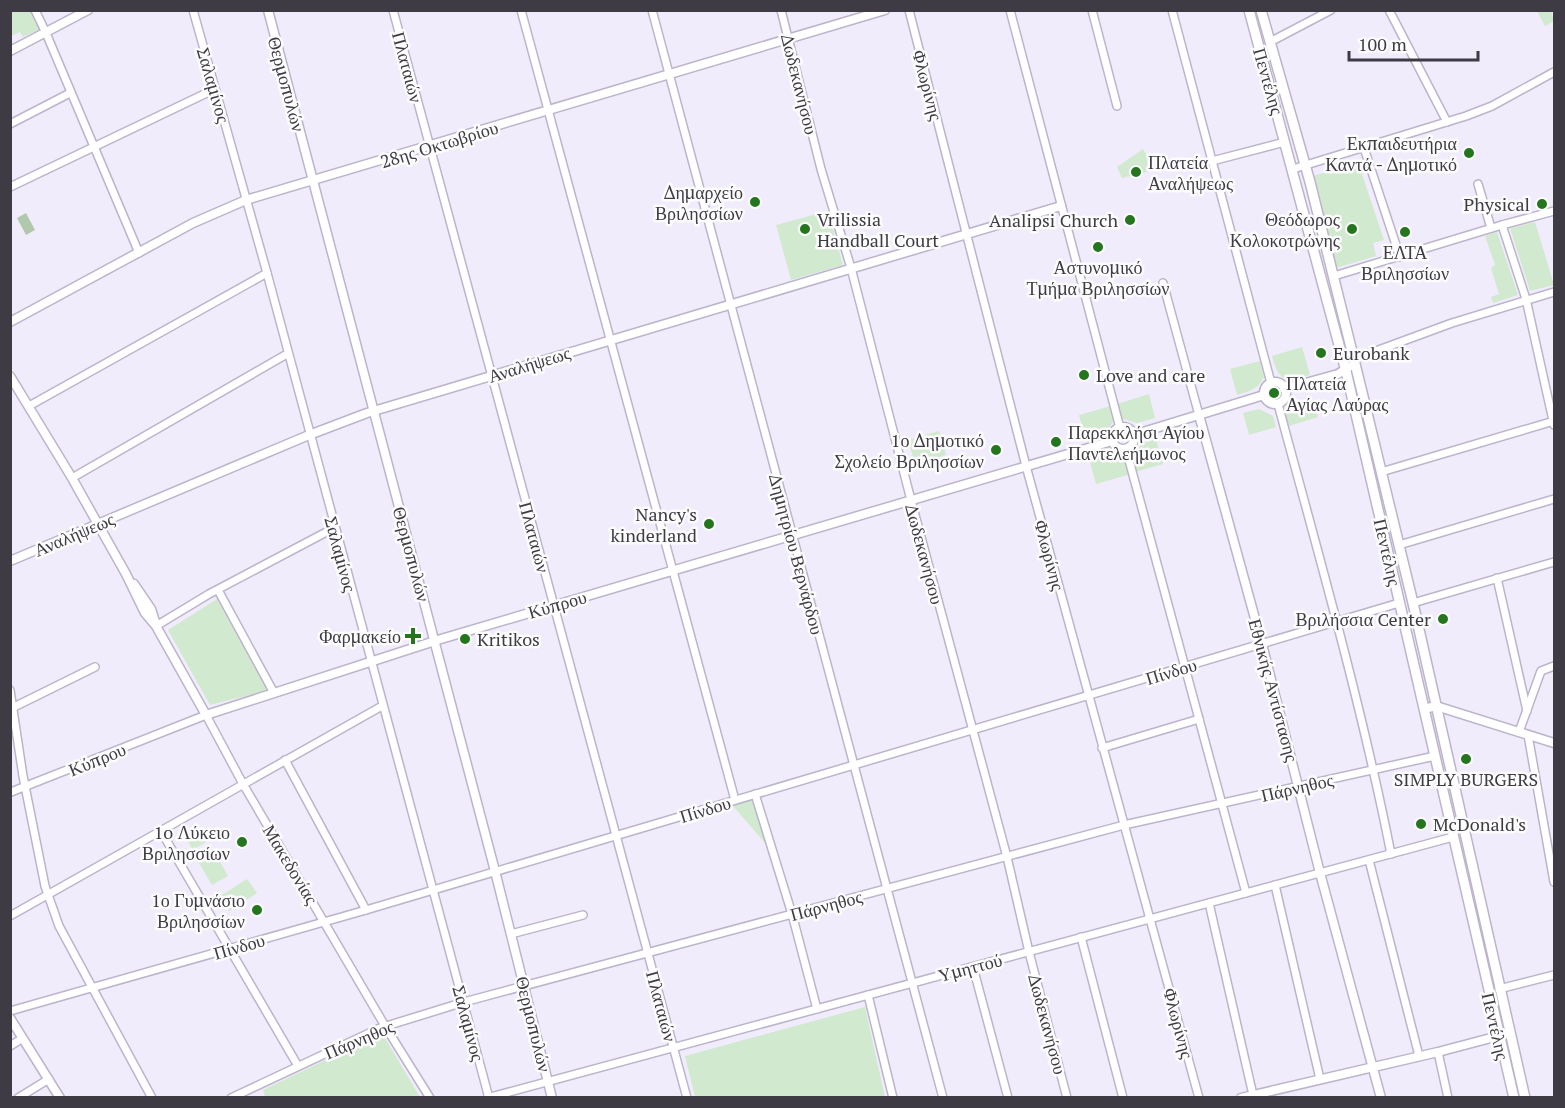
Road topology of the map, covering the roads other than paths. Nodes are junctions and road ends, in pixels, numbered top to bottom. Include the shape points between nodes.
1 (35, 10) edge
2 (88, 10) edge
3 (193, 10) edge
4 (268, 10) edge
5 (393, 10) edge
6 (521, 10) edge
7 (652, 10) edge
8 (781, 10) edge
9 (885, 10) edge
10 (909, 10) edge
11 (1010, 10) edge
12 (1092, 10) edge
13 (1172, 10) edge
14 (1249, 10) edge
15 (1261, 10) edge
16 (1330, 10) edge
17 (1389, 10) edge
18 (46, 33) junction
19 (789, 39) junction
20 (1270, 42) junction
21 (10, 51) edge
22 (1554, 72) edge
23 (670, 75) junction
24 (215, 89) junction
25 (70, 93) junction
26 (1117, 106) dead end
27 (548, 111) junction
28 (1447, 122) junction
29 (10, 124) edge
30 (1285, 142) junction
31 (429, 146) junction
32 (93, 147) junction
33 (1364, 148) junction
34 (1212, 161) junction
35 (1305, 165) junction
36 (1293, 169) junction
37 (313, 181) junction
38 (1478, 184) dead end
39 (10, 187) edge
40 (246, 200) junction
41 (1061, 206) junction
42 (1554, 211) edge
43 (1502, 225) junction
44 (1491, 228) junction
45 (967, 234) junction
46 (139, 253) junction
47 (1400, 257) junction
48 (851, 268) junction
49 (267, 273) junction
50 (1334, 276) junction
51 (1163, 283) dead end
52 (1554, 292) edge
53 (1526, 299) junction
54 (731, 304) junction
55 (10, 322) edge
56 (610, 340) junction
57 (287, 354) junction
58 (1354, 359) junction
59 (1346, 371) junction
60 (10, 376) edge
61 (491, 376) junction
62 (1271, 383) junction
63 (1284, 389) junction
64 (1264, 395) junction
65 (1278, 404) junction
66 (28, 406) junction
67 (374, 411) junction
68 (1199, 415) junction
69 (1554, 422) edge
70 (1120, 428) junction
71 (309, 435) junction
72 (1133, 435) junction
73 (1112, 441) junction
74 (1126, 449) junction
75 (1026, 466) junction
76 (1381, 472) junction
77 (72, 478) junction
78 (1554, 499) edge
79 (911, 500) junction
80 (97, 523) junction
81 (334, 528) junction
82 (792, 535) junction
83 (1399, 545) junction
84 (10, 561) edge
85 (1554, 562) edge
86 (673, 570) junction
87 (1497, 578) junction
88 (218, 590) junction
89 (1399, 603) junction
90 (1413, 603) junction
91 (554, 605) junction
92 (1336, 622) junction
93 (156, 626) junction
94 (435, 640) junction
95 (1262, 644) junction
96 (370, 661) junction
97 (1554, 666) edge
98 (1185, 667) junction
99 (95, 668) dead end
100 (10, 690) edge
101 (274, 693) junction
102 (1088, 695) junction
103 (382, 706) junction
104 (1436, 706) junction
105 (12, 708) edge
106 (1424, 709) junction
107 (1527, 711) junction
108 (206, 715) junction
109 (1200, 719) junction
110 (973, 730) junction
111 (1524, 734) junction
112 (1554, 743) edge
113 (1102, 748) junction
114 (1434, 756) junction
115 (285, 760) junction
116 (854, 765) junction
117 (1373, 769) junction
118 (243, 784) junction
119 (25, 787) junction
120 (1299, 787) junction
121 (11, 792) edge
122 (755, 794) junction
123 (735, 800) junction
124 (1222, 803) junction
125 (1124, 825) junction
126 (161, 831) junction
127 (616, 836) junction
128 (1453, 837) junction
129 (1391, 854) junction
130 (1007, 856) junction
131 (1369, 860) junction
132 (495, 871) junction
133 (1320, 873) junction
134 (1554, 882) edge
135 (1275, 885) junction
136 (887, 888) junction
137 (433, 890) junction
138 (1246, 893) junction
139 (47, 895) junction
140 (1209, 903) junction
141 (366, 910) junction
142 (792, 914) junction
143 (583, 915) dead end
144 (10, 916) edge
145 (1151, 919) junction
146 (326, 922) junction
147 (511, 934) junction
148 (1081, 937) junction
149 (230, 948) junction
150 (648, 952) junction
151 (1029, 952) junction
152 (974, 966) junction
153 (1554, 975) edge
154 (912, 983) junction
155 (524, 987) junction
156 (93, 989) junction
157 (1499, 989) junction
158 (868, 995) junction
159 (464, 1002) junction
160 (818, 1008) junction
161 (10, 1011) edge
162 (10, 1018) edge
163 (386, 1026) junction
164 (1509, 1034) junction
165 (23, 1038) junction
166 (1499, 1038) junction
167 (10, 1046) edge
168 (673, 1047) junction
169 (1438, 1052) junction
170 (1419, 1056) junction
171 (298, 1066) junction
172 (1372, 1067) junction
173 (49, 1079) junction
174 (1320, 1079) junction
175 (548, 1081) junction
176 (1253, 1095) junction
177 (488, 1097) edge
178 (18, 1098) edge
179 (60, 1098) edge
180 (152, 1098) edge
181 (231, 1098) edge
182 (430, 1098) edge
183 (552, 1098) edge
184 (687, 1098) edge
185 (893, 1098) edge
186 (942, 1098) edge
187 (1008, 1098) edge
188 (1067, 1098) edge
189 (1123, 1098) edge
190 (1199, 1098) edge
191 (1241, 1098) edge
192 (1381, 1098) edge
193 (1448, 1098) edge
194 (1514, 1098) edge
195 (1525, 1098) edge

1 - 18 street
2 - 18 street
3 - 24 street, Σαλαμίνος
4 - 37 street, Θερμοπυλών
5 - 31 street, Πλαταιών
6 - 27 street
7 - 23 street, Δημητρίου Βερνάρδου
8 - 19 street, Δωδεκανήσου
9 - 19 street, 28ης Οκτωβρίου
10 - 45 street, Φλωρίνης
11 - 41 street
12 - 26 street
13 - 34 street
14 - 30 main road, Πεντέλης
15 - 20 main road, Πεντέλης
16 - 20 street
17 - 28 street
18 - 21 street
18 - 25 street
19 - 23 street, 28ης Οκτωβρίου
19 - 48 street, Δωδεκανήσου via 821,169
20 - 35 main road, Πεντέλης
22 - 28 street via 1492,106
23 - 27 street, 28ης Οκτωβρίου
23 - 54 street, Δημητρίου Βερνάρδου
24 - 32 street
24 - 40 street, Σαλαμίνος
25 - 29 street
25 - 32 street
27 - 31 street, 28ης Οκτωβρίου
27 - 56 street
28 - 33 street
30 - 34 street
30 - 36 main road, Πεντέλης
31 - 37 street, 28ης Οκτωβρίου
31 - 61 street, Πλαταιών
32 - 39 street
32 - 46 street
33 - 35 street
33 - 47 street
34 - 62 street
35 - 36 street
35 - 50 main road, Πεντέλης
36 - 59 main road, Πεντέλης
37 - 40 street, 28ης Οκτωβρίου
37 - 67 street, Θερμοπυλών
38 - 44 street
40 - 46 street, 28ης Οκτωβρίου
40 - 49 street, Σαλαμίνος
41 - 45 street, Αναλήψεως
41 - 70 street
42 - 43 street
43 - 44 street
43 - 53 street
44 - 47 street
45 - 48 street, Αναλήψεως
45 - 75 street, Φλωρίνης
46 - 55 street, 28ης Οκτωβρίου
47 - 50 street
48 - 54 street, Αναλήψεως
48 - 79 street, Δωδεκανήσου
49 - 57 street, Σαλαμίνος
49 - 66 street
50 - 58 main road, Πεντέλης
51 - 68 street, Εθνικής Αντίστασης
52 - 53 street
53 - 58 street
53 - 69 street
54 - 56 street, Αναλήψεως
54 - 82 street, Δημητρίου Βερνάρδου
56 - 61 street, Αναλήψεως
56 - 86 street
57 - 71 street, Σαλαμίνος
57 - 77 street
58 - 59 street
58 - 76 main road, Πεντέλης
59 - 63 street
59 - 89 main road, Πεντέλης
60 - 66 street, Μακεδονίας
61 - 67 street, Αναλήψεως
61 - 91 street, Πλαταιών
62 - 63 street
62 - 64 street
63 - 65 street via 1284,398
64 - 65 street
64 - 68 street
65 - 92 street
66 - 77 street, Μακεδονίας
67 - 71 street, Αναλήψεως
67 - 94 street, Θερμοπυλών
68 - 72 street
68 - 95 street, Εθνικής Αντίστασης
69 - 76 street
70 - 72 street
70 - 73 street via 1114,431
71 - 80 street, Αναλήψεως
71 - 81 street, Σαλαμίνος
72 - 74 street via 1133,443
73 - 74 street via 1119,449
73 - 75 street, Κύπρου
74 - 98 street
75 - 79 street, Κύπρου
75 - 102 street, Φλωρίνης
76 - 83 main road, Πεντέλης
77 - 80 street, Μακεδονίας
78 - 83 street
79 - 82 street, Κύπρου
79 - 110 street, Δωδεκανήσου
80 - 84 street, Αναλήψεως
80 - 93 street, Μακεδονίας via 151,609
81 - 88 street
81 - 96 street, Σαλαμίνος
82 - 86 street, Κύπρου
82 - 116 street, Δημητρίου Βερνάρδου
83 - 90 main road, Πεντέλης
85 - 87 street
86 - 91 street, Κύπρου
86 - 123 street
87 - 90 street
87 - 107 street
88 - 93 street
88 - 101 street
89 - 92 street, Πίνδου
89 - 106 main road, Πεντέλης
90 - 104 main road, Πεντέλης
91 - 94 street, Κύπρου
91 - 127 street, Πλαταιών
92 - 95 street, Πίνδου
92 - 117 street
93 - 108 street, Μακεδονίας
94 - 96 street, Κύπρου
94 - 132 street, Θερμοπυλών
95 - 98 street, Πίνδου
95 - 120 street, Εθνικής Αντίστασης
96 - 101 street, Κύπρου
96 - 103 street, Σαλαμίνος
97 - 107 street via 1540,670
98 - 102 street, Πίνδου
98 - 109 street
99 - 105 street
100 - 105 street
101 - 108 street, Κύπρου
102 - 110 street, Πίνδου
102 - 113 street, Φλωρίνης
103 - 115 street
103 - 137 street, Σαλαμίνος
104 - 106 street
104 - 111 street
104 - 157 main road, Πεντέλης
105 - 119 street
106 - 114 main road, Πεντέλης
107 - 111 street
108 - 118 street, Μακεδονίας
108 - 119 street, Κύπρου
109 - 113 street
109 - 124 street
110 - 116 street, Πίνδου
110 - 130 street, Δωδεκανήσου
111 - 112 street
111 - 134 street
113 - 125 street, Φλωρίνης
114 - 117 street, Πάρνηθος
114 - 128 main road, Πεντέλης
115 - 118 street
115 - 141 street
116 - 122 street, Πίνδου
116 - 136 street, Δημητρίου Βερνάρδου
117 - 120 street, Πάρνηθος
117 - 129 street
118 - 126 street
118 - 146 street, Μακεδονίας
119 - 121 street, Κύπρου
119 - 139 street
120 - 124 street, Πάρνηθος
120 - 133 street, Εθνικής Αντίστασης
122 - 123 street, Πίνδου
122 - 142 street
123 - 127 street, Πίνδου
124 - 125 street, Πάρνηθος
124 - 138 street
125 - 130 street, Πάρνηθος
125 - 145 street, Φλωρίνης
126 - 139 street
126 - 149 street
127 - 132 street, Πίνδου
127 - 150 street, Πλαταιών
128 - 129 street, Υμηττού
128 - 166 main road, Πεντέλης
129 - 131 street, Υμηττού
130 - 136 street, Πάρνηθος
130 - 151 street, Δωδεκανήσου
131 - 133 street, Υμηττού
131 - 170 street
132 - 137 street, Πίνδου
132 - 147 street, Θερμοπυλών
133 - 135 street, Υμηττού
133 - 172 street, Εθνικής Αντίστασης
135 - 138 street, Υμηττού
135 - 174 street
136 - 142 street, Πάρνηθος
136 - 154 street, Δημητρίου Βερνάρδου
137 - 141 street, Πίνδου
137 - 159 street, Σαλαμίνος
138 - 140 street, Υμηττού
139 - 144 street
139 - 156 street
140 - 145 street, Υμηττού
140 - 176 street
141 - 146 street, Πίνδου
142 - 150 street, Πάρνηθος
142 - 160 street
143 - 147 street
145 - 148 street, Υμηττού
145 - 190 street, Φλωρίνης
146 - 149 street, Πίνδου
146 - 163 street, Μακεδονίας
147 - 155 street, Θερμοπυλών
148 - 151 street, Υμηττού
148 - 189 street
149 - 156 street, Πίνδου
149 - 171 street
150 - 155 street, Πάρνηθος
150 - 168 street, Πλαταιών
151 - 152 street, Υμηττού
151 - 188 street, Δωδεκανήσου
152 - 154 street, Υμηττού
152 - 187 street
153 - 157 street
154 - 158 street, Υμηττού
154 - 186 street, Δημητρίου Βερνάρδου
155 - 159 street, Πάρνηθος
155 - 175 street, Θερμοπυλών
156 - 161 street, Πίνδου
156 - 180 street
157 - 164 main road, Πεντέλης
158 - 160 street, Υμηττού
158 - 185 street
159 - 163 street, Πάρνηθος
159 - 177 street, Σαλαμίνος
160 - 168 street, Υμηττού
162 - 165 street
163 - 171 street, Πάρνηθος
163 - 182 street, Μακεδονίας
164 - 166 street
164 - 195 main road, Πεντέλης
165 - 167 street
165 - 173 street
166 - 169 street
166 - 194 main road, Πεντέλης
168 - 175 street, Υμηττού
168 - 184 street, Πλαταιών
169 - 170 street
169 - 193 street
170 - 172 street
171 - 181 street, Πάρνηθος
172 - 174 street
172 - 192 street, Εθνικής Αντίστασης
173 - 178 street
173 - 179 street
174 - 176 street
175 - 177 street, Υμηττού
175 - 183 street, Θερμοπυλών
176 - 191 street

